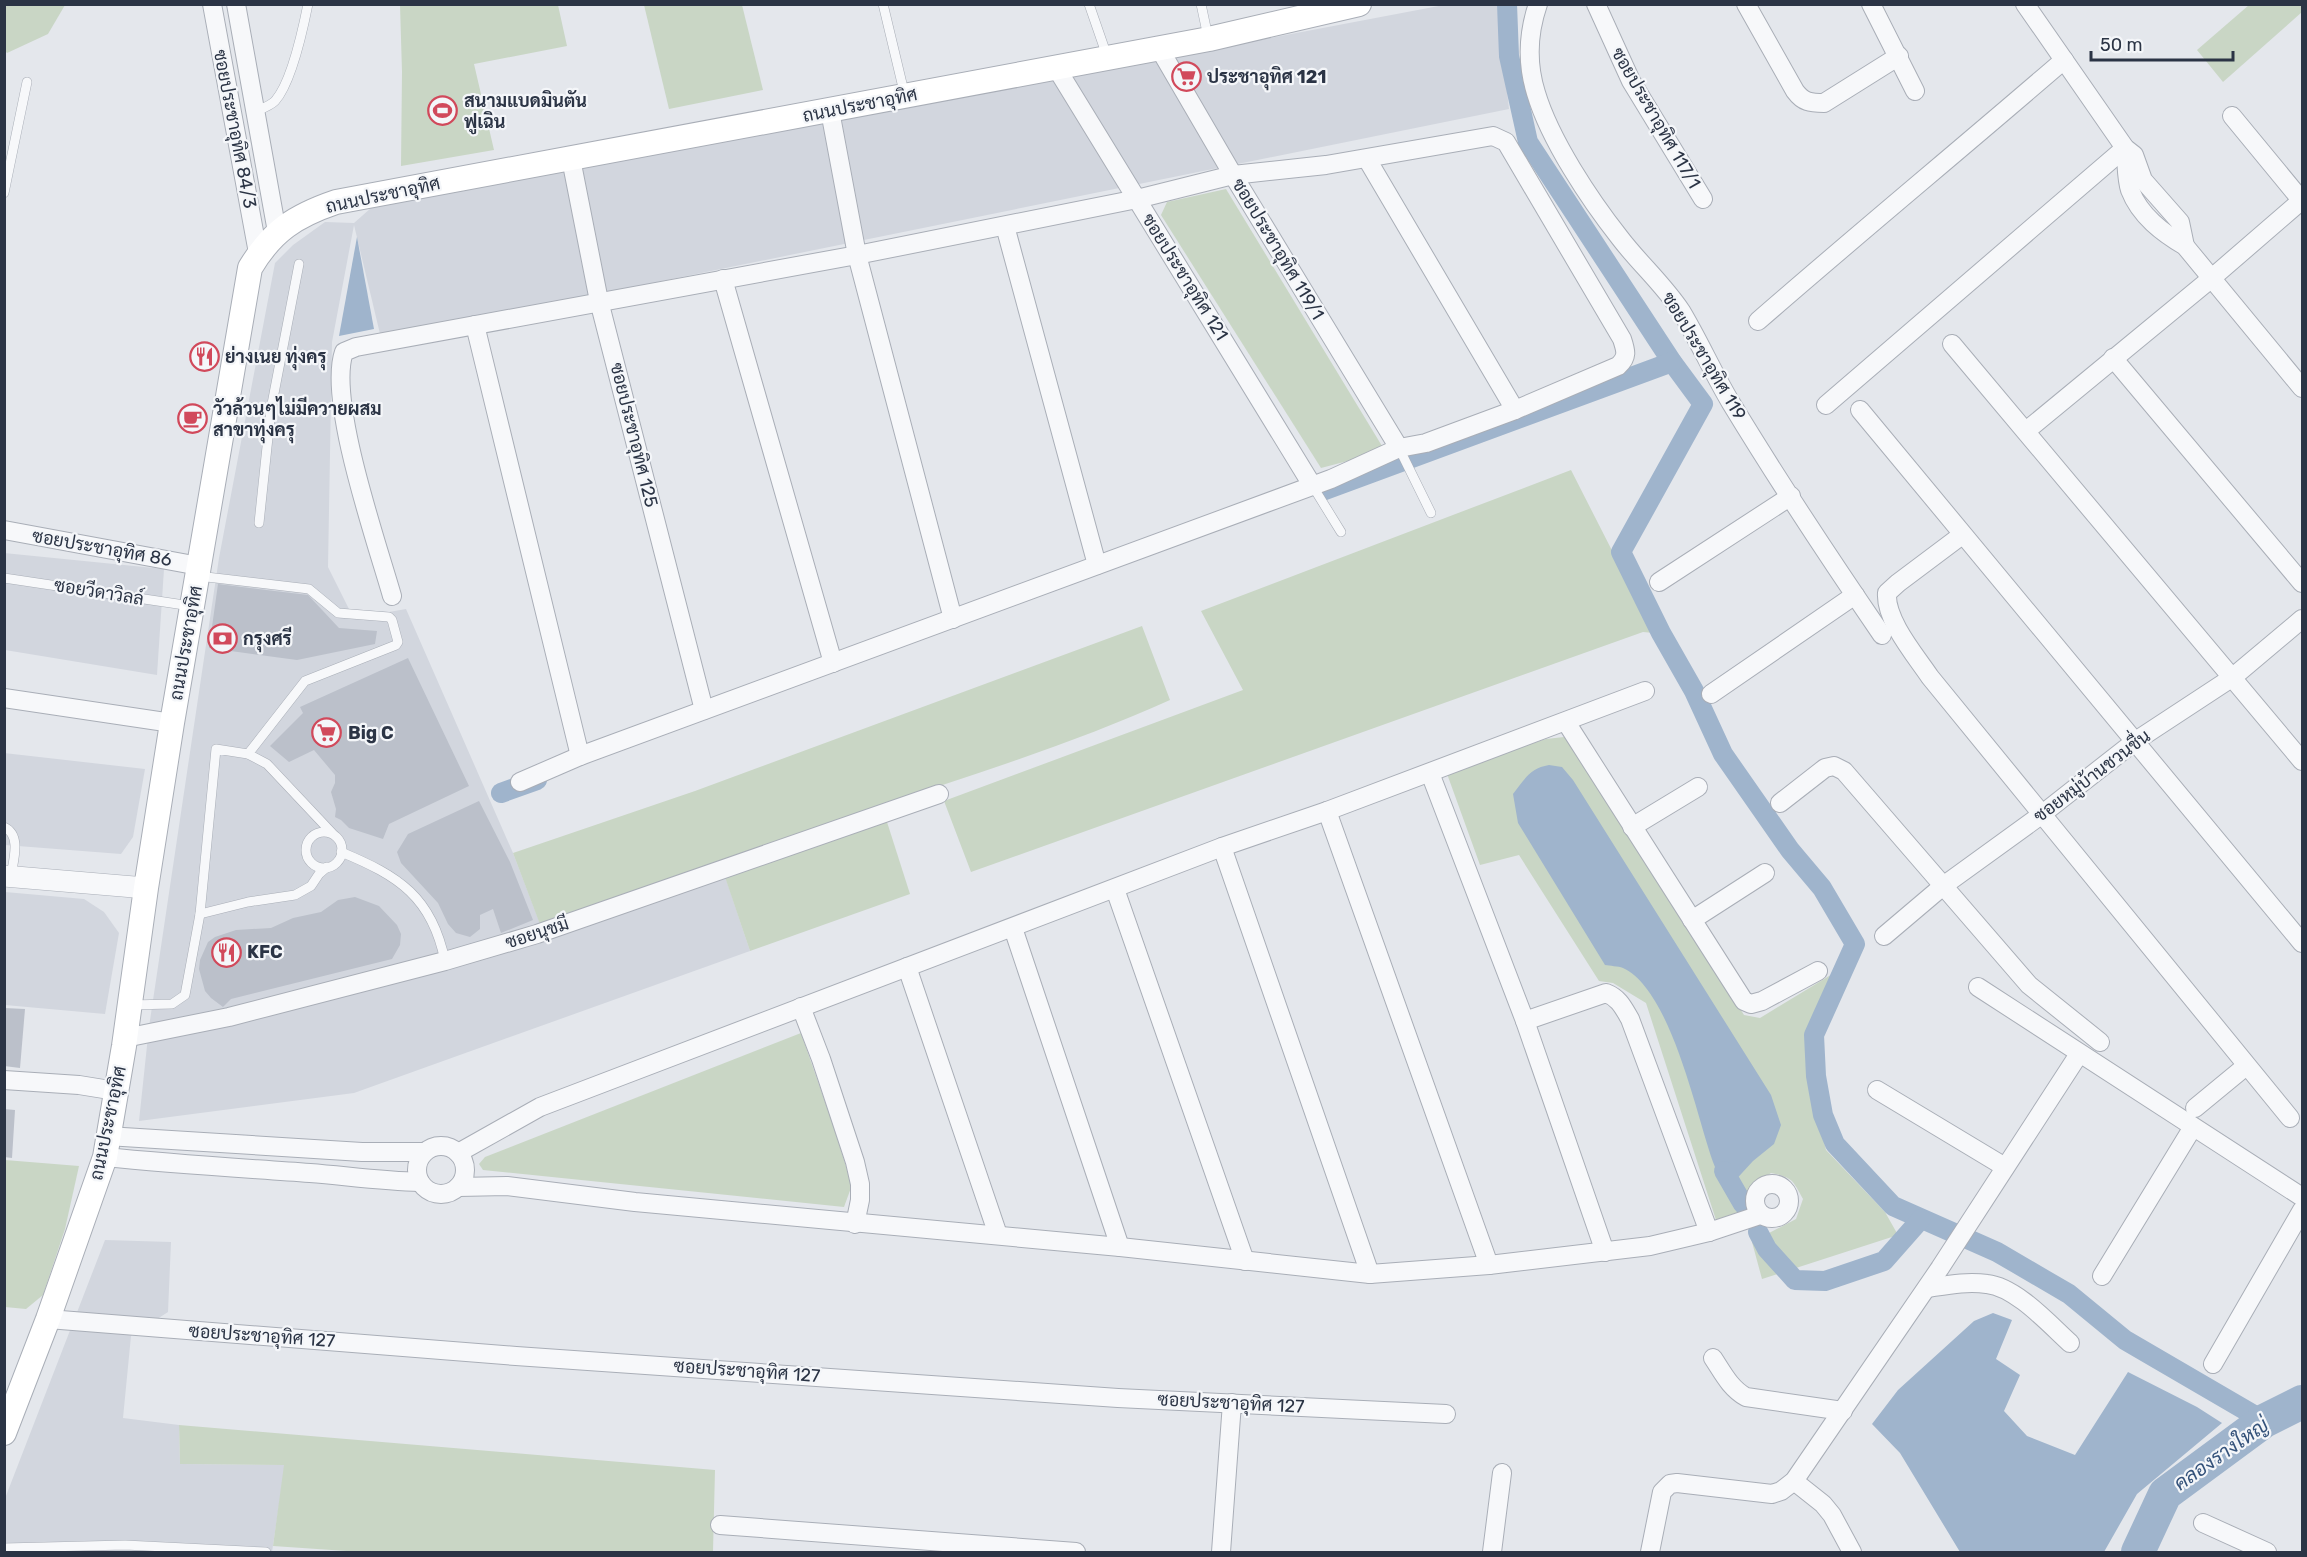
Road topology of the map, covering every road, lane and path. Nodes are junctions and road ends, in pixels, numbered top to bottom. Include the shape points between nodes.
1 (212, 4) edge
2 (236, 4) edge
3 (309, 4) edge
4 (883, 4) edge
5 (1089, 4) edge
6 (1201, 4) edge
7 (1359, 4) edge
8 (1596, 4) edge
9 (1746, 4) edge
10 (1871, 4) edge
11 (2025, 4) edge
12 (1539, 5) edge
13 (1209, 39) junction
14 (1159, 48) junction
15 (1899, 57) junction
16 (1107, 58) junction
17 (2064, 60) junction
18 (1057, 69) junction
19 (27, 81) dead end
20 (1915, 91) dead end
21 (905, 97) junction
22 (254, 111) junction
23 (830, 111) junction
24 (2232, 116) dead end
25 (2125, 148) junction
26 (571, 159) junction
27 (1367, 159) junction
28 (1233, 175) junction
29 (4, 193) edge
30 (1137, 199) junction
31 (1703, 199) dead end
32 (2302, 201) edge
33 (1005, 226) junction
34 (277, 232) junction
35 (258, 253) junction
36 (857, 255) junction
37 (298, 264) dead end
38 (2213, 278) junction
39 (723, 279) junction
40 (599, 301) junction
41 (1758, 321) dead end
42 (475, 325) junction
43 (1952, 344) dead end
44 (2113, 358) junction
45 (2302, 387) edge
46 (1826, 405) dead end
47 (226, 406) junction
48 (271, 409) junction
49 (1515, 410) junction
50 (1860, 410) dead end
51 (2026, 431) junction
52 (1399, 448) junction
53 (1312, 485) junction
54 (1791, 496) junction
55 (1431, 513) dead end
56 (259, 523) dead end
57 (4, 530) edge
58 (1341, 532) dead end
59 (1962, 535) junction
60 (1097, 565) junction
61 (198, 571) junction
62 (4, 578) edge
63 (1659, 582) dead end
64 (2302, 583) edge
65 (1855, 595) junction
66 (392, 596) dead end
67 (193, 607) junction
68 (953, 619) junction
69 (2302, 619) edge
70 (1882, 635) dead end
71 (833, 663) junction
72 (2233, 677) junction
73 (1645, 691) dead end
74 (1711, 694) dead end
75 (4, 698) edge
76 (704, 710) junction
77 (1566, 722) junction
78 (172, 723) junction
79 (2134, 742) junction
80 (248, 754) junction
81 (580, 756) junction
82 (2302, 761) edge
83 (1430, 773) junction
84 (520, 782) dead end
85 (1698, 787) dead end
86 (939, 794) dead end
87 (1780, 803) dead end
88 (1328, 811) junction
89 (2041, 815) junction
90 (4, 827) edge
91 (1632, 827) junction
92 (332, 833) junction
93 (1222, 847) junction
94 (341, 852) junction
95 (327, 867) junction
96 (1765, 873) dead end
97 (8, 876) edge
98 (1943, 886) junction
99 (146, 888) junction
100 (1115, 889) junction
101 (200, 914) junction
102 (1692, 920) junction
103 (1013, 928) junction
104 (1884, 936) dead end
105 (2302, 944) edge
106 (445, 961) junction
107 (907, 967) junction
108 (1818, 971) dead end
109 (1978, 987) dead end
110 (129, 1005) junction
111 (801, 1007) junction
112 (1525, 1022) junction
113 (125, 1038) junction
114 (2100, 1042) dead end
115 (2079, 1053) junction
116 (2246, 1066) junction
117 (4, 1080) edge
118 (1877, 1090) dead end
119 (116, 1091) junction
120 (2195, 1108) dead end
121 (2289, 1118) dead end
122 (2193, 1127) junction
123 (106, 1146) junction
124 (424, 1152) junction
125 (458, 1153) junction
126 (2005, 1167) junction
127 (420, 1182) junction
128 (458, 1187) junction
129 (2302, 1197) edge
130 (2302, 1210) edge
131 (1760, 1215) dead end
132 (855, 1224) junction
133 (1708, 1232) junction
134 (998, 1235) junction
135 (1120, 1247) junction
136 (1605, 1252) junction
137 (1245, 1261) junction
138 (1489, 1265) junction
139 (1370, 1274) junction
140 (2102, 1276) dead end
141 (1926, 1288) junction
142 (48, 1319) junction
143 (2070, 1344) dead end
144 (1713, 1358) dead end
145 (2213, 1364) dead end
146 (12, 1393) edge
147 (1232, 1403) junction
148 (1843, 1411) junction
149 (1446, 1414) dead end
150 (4, 1433) edge
151 (1502, 1473) dead end
152 (1794, 1481) junction
153 (2203, 1523) dead end
154 (720, 1526) dead end
155 (4, 1548) edge
156 (266, 1552) edge
157 (1076, 1552) edge
158 (1221, 1552) edge
159 (1492, 1552) edge
160 (1650, 1552) edge
161 (1852, 1552) edge
162 (2267, 1552) edge

1 - 35 street, ซอยประชาอุทิศ 84/3
2 - 22 street, ซอยประชาอุทิศ 84/3
3 - 22 lane via 283,88 272,104
4 - 21 lane
5 - 16 lane
6 - 13 lane
7 - 13 main road, ถนนประชาอุทิศ
8 - 31 street, ซอยประชาอุทิศ 117/1 via 1631,81
9 - 15 street via 1795,91 1810,103 1824,103
10 - 15 street
11 - 17 street
12 - 54 street, ซอยประชาอุทิศ 119 via 1531,27 1530,59 1536,93 1556,138 1588,195 1680,311 1731,402
13 - 14 main road, ถนนประชาอุทิศ
14 - 16 main road, ถนนประชาอุทิศ
14 - 28 street, ซอยประชาอุทิศ 119/1
15 - 20 street
16 - 18 main road, ถนนประชาอุทิศ
17 - 25 street
17 - 41 street
18 - 21 main road, ถนนประชาอุทิศ
18 - 30 street, ซอยประชาอุทิศ 121
19 - 29 lane
21 - 23 main road, ถนนประชาอุทิศ
22 - 34 street, ซอยประชาอุทิศ 84/3
23 - 26 main road, ถนนประชาอุทิศ
23 - 36 street
24 - 32 street
25 - 38 street via 2130,189 2141,210 2161,232 2186,246
25 - 46 street
26 - 34 main road, ถนนประชาอุทิศ via 336,202 309,211
26 - 40 street, ซอยประชาอุทิศ 125
27 - 28 street
27 - 49 street
27 - 49 street via 1493,136 1506,142 1623,339 1625,359 1618,366
28 - 30 street
28 - 52 street, ซอยประชาอุทิศ 119/1
30 - 33 street
30 - 53 street, ซอยประชาอุทิศ 121
32 - 38 street
33 - 36 street
33 - 60 street
34 - 35 main road, ถนนประชาอุทิศ
35 - 47 main road, ถนนประชาอุทิศ via 250,268
36 - 39 street
36 - 68 street
37 - 48 lane
38 - 44 street
38 - 45 street
39 - 40 street
39 - 71 street
40 - 42 street
40 - 76 street, ซอยประชาอุทิศ 125
42 - 66 street via 349,350 344,352 340,365 349,442
42 - 81 street
43 - 51 street
44 - 51 street
44 - 64 street
47 - 48 lane
47 - 61 main road, ถนนประชาอุทิศ
48 - 56 lane
49 - 52 street via 1426,443
50 - 59 street
51 - 72 street
52 - 53 street
52 - 55 lane
53 - 58 lane
53 - 60 street
54 - 63 street
54 - 65 street, ซอยประชาอุทิศ 119
57 - 61 street, ซอยประชาอุทิศ 86
59 - 79 street
59 - 89 street via 1891,588 1887,600 1898,630 1930,677
60 - 68 street
61 - 67 main road, ถนนประชาอุทิศ
61 - 80 lane via 309,589 338,613 392,620 396,645 305,681
62 - 67 lane, ซอยวีดาวิลล์
65 - 70 street, ซอยประชาอุทิศ 119
65 - 74 street
67 - 78 main road, ถนนประชาอุทิศ
68 - 71 street
69 - 72 street, ซอยหมู่บ้านชวนชื่น
71 - 76 street
72 - 79 street, ซอยหมู่บ้านชวนชื่น
72 - 82 street
73 - 77 street
75 - 78 street
76 - 81 street
77 - 83 street
77 - 91 street
78 - 99 main road, ถนนประชาอุทิศ
79 - 89 street, ซอยหมู่บ้านชวนชื่น
79 - 105 street
80 - 92 lane via 267,765
80 - 101 lane via 216,749
81 - 84 street
83 - 88 street
83 - 112 street
85 - 91 street
86 - 106 street, ซอยนุชมี via 537,934
87 - 98 street via 1825,768 1834,766 1844,771
88 - 93 street
88 - 138 street
89 - 98 street, ซอยหมู่บ้านชวนชื่น
89 - 116 street
90 - 97 lane via 14,835 15,842
91 - 102 street
92 - 94 lane
92 - 95 lane via 314,835 305,851 315,866
93 - 100 street
93 - 139 street
94 - 95 lane via 336,862
94 - 106 lane via 381,870 417,898 432,919
95 - 101 lane via 295,896
96 - 102 street
97 - 99 street
98 - 104 street, ซอยหมู่บ้านชวนชื่น
98 - 114 street via 2028,985
99 - 110 main road, ถนนประชาอุทิศ
100 - 103 street
100 - 137 street
101 - 110 lane via 185,995 172,1004
102 - 108 street via 1744,1001 1751,1004
103 - 107 street
103 - 135 street
106 - 113 street, ซอยนุชมี via 229,1017
107 - 111 street
107 - 134 street
109 - 115 street
110 - 113 main road, ถนนประชาอุทิศ
111 - 125 street via 540,1107
111 - 132 street via 855,1162 860,1184
112 - 133 street via 1605,993 1622,1005
112 - 136 street
113 - 119 main road, ถนนประชาอุทิศ
115 - 122 street
115 - 126 street
116 - 120 street
116 - 121 street
117 - 119 street
118 - 126 street
119 - 123 main road, ถนนประชาอุทิศ
122 - 129 street
122 - 140 street
123 - 124 street
123 - 127 street via 194,1165
123 - 142 main road, ถนนประชาอุทิศ
124 - 125 street via 445,1146
124 - 127 street via 417,1166
125 - 128 street via 465,1174
126 - 141 street
127 - 128 street via 437,1194
128 - 132 street via 507,1186
130 - 145 street
131 - 133 street
132 - 134 street
133 - 136 street
134 - 135 street
135 - 137 street
136 - 138 street
137 - 139 street
138 - 139 street
141 - 143 street via 1966,1283 2003,1288
141 - 148 street
142 - 146 main road, ถนนประชาอุทิศ
142 - 147 street, ซอยประชาอุทิศ 127 via 516,1356
144 - 148 street via 1728,1382 1746,1397
146 - 150 main road, ถนนประชาอุทิศ
147 - 149 street, ซอยประชาอุทิศ 127
147 - 158 street
148 - 152 street
151 - 159 street
152 - 160 street via 1772,1494 1670,1484 1662,1492
152 - 161 street via 1832,1515
153 - 162 street
154 - 157 street
155 - 156 lane via 125,1545

